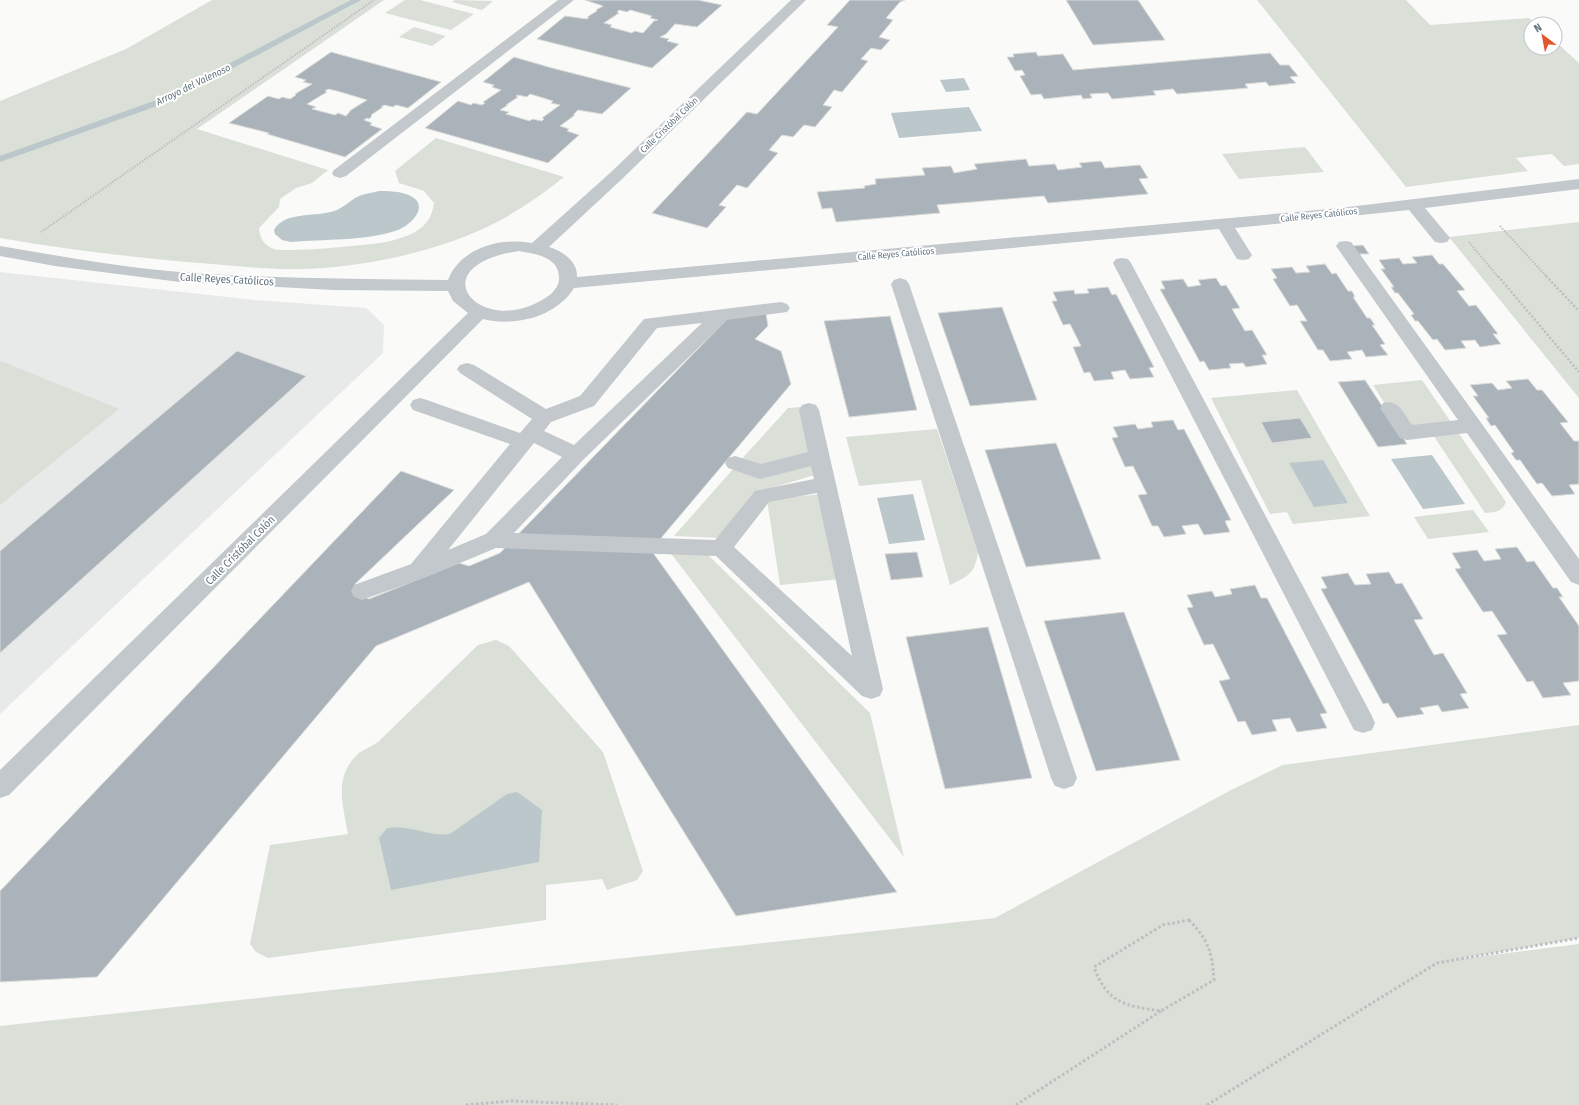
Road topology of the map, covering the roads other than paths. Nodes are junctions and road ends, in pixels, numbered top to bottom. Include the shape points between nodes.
1 (567, 0) edge
2 (799, 0) edge
3 (340, 173) dead end
4 (1579, 184) edge
5 (1413, 204) junction
6 (1224, 224) junction
7 (1441, 238) dead end
8 (1345, 246) dead end
9 (537, 248) junction
10 (5, 252) edge
11 (1243, 255) dead end
12 (1122, 263) dead end
13 (569, 283) junction
14 (900, 284) dead end
15 (455, 286) junction
16 (781, 308) dead end
17 (480, 312) junction
18 (721, 315) junction
19 (467, 369) dead end
20 (420, 405) dead end
21 (1390, 408) dead end
22 (809, 410) dead end
23 (1472, 425) junction
24 (533, 430) junction
25 (576, 455) junction
26 (820, 456) junction
27 (735, 464) dead end
28 (826, 484) junction
29 (494, 540) junction
30 (720, 548) junction
31 (419, 570) junction
32 (1579, 576) edge
33 (362, 591) dead end
34 (1363, 723) dead end
35 (1064, 778) dead end
36 (0, 787) edge

1 - 3 street
2 - 9 street, Calle Cristóbal Colón via 616,176
4 - 5 street, Calle Reyes Católicos
5 - 6 street, Calle Reyes Católicos
5 - 7 street
6 - 11 street
6 - 13 street, Calle Reyes Católicos
8 - 23 street
9 - 13 street via 552,253 564,261 570,272
9 - 15 street via 518,246 482,254 468,263 459,274
10 - 15 street, Calle Reyes Católicos via 180,277
12 - 34 street
13 - 17 street via 562,294 550,304 534,311 497,316
14 - 35 street
15 - 17 street via 458,297 466,306
16 - 18 street
17 - 36 street, Calle Cristóbal Colón
18 - 24 street via 651,323 587,402
18 - 25 street
19 - 24 street
20 - 24 street
21 - 23 street via 1407,434
22 - 26 street
23 - 32 street
24 - 25 street
24 - 31 street
25 - 29 street
26 - 27 street via 760,472
26 - 28 street
28 - 30 street via 762,496
28 - 30 street via 871,689
29 - 30 street
29 - 31 street
31 - 33 street

